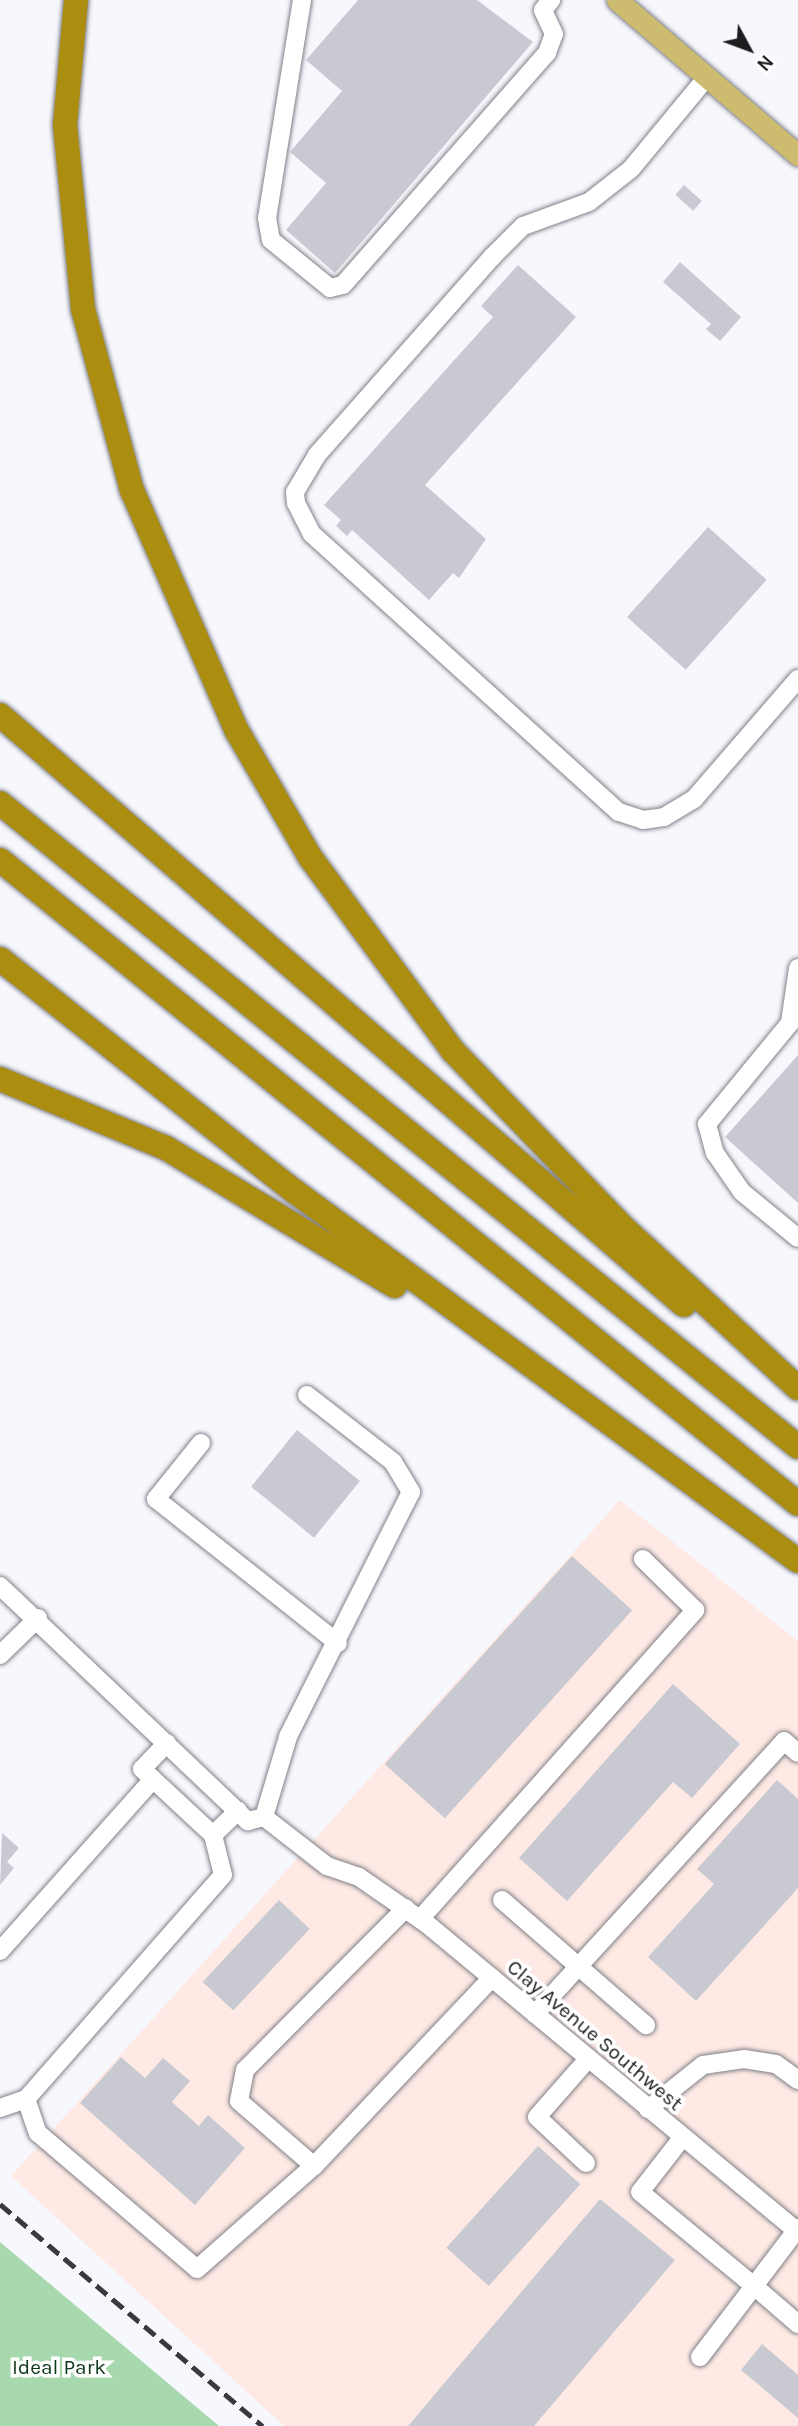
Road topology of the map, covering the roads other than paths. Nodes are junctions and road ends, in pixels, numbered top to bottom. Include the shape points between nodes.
1 (76, 0) edge
2 (302, 0) edge
3 (617, 0) edge
4 (542, 3) edge
5 (707, 77) junction
6 (798, 155) edge
7 (798, 679) edge
8 (0, 715) edge
9 (0, 803) edge
10 (0, 860) edge
11 (0, 960) edge
12 (798, 968) edge
13 (0, 1079) edge
14 (798, 1238) edge
15 (798, 1388) edge
16 (307, 1395) dead end
17 (798, 1399) edge
18 (596, 1416) junction
19 (201, 1443) dead end
20 (798, 1447) edge
21 (798, 1504) edge
22 (643, 1559) dead end
23 (798, 1561) edge
24 (0, 1586) edge
25 (38, 1618) junction
26 (338, 1643) junction
27 (0, 1655) edge
28 (167, 1743) junction
29 (798, 1753) edge
30 (153, 1779) junction
31 (238, 1811) junction
32 (264, 1817) junction
33 (213, 1835) junction
34 (502, 1900) dead end
35 (413, 1914) junction
36 (0, 1951) edge
37 (577, 1968) junction
38 (492, 1978) junction
39 (535, 2014) junction
40 (646, 2025) dead end
41 (588, 2059) junction
42 (798, 2080) edge
43 (26, 2099) junction
44 (0, 2108) edge
45 (648, 2109) junction
46 (682, 2138) junction
47 (586, 2163) dead end
48 (314, 2166) junction
49 (797, 2230) edge
50 (754, 2286) junction
51 (798, 2324) edge
52 (700, 2357) dead end

1 - 15 highway via 65,125 83,309 132,490 237,731 316,867 453,1051 627,1231
2 - 4 street via 267,218 271,240 330,288 343,285 547,53 554,34
3 - 5 main road
5 - 6 main road
5 - 7 street via 631,170 589,202 523,226 492,257 317,455 295,492 296,503 321,542 619,812 643,820 664,817 695,799
8 - 17 highway
9 - 20 highway
10 - 21 highway
11 - 18 highway via 221,1136
12 - 14 street via 790,1023 706,1124 715,1153 742,1192
13 - 18 highway via 166,1148 246,1191
16 - 26 street via 393,1462 411,1492
18 - 23 highway
19 - 26 street via 156,1499
22 - 35 street via 695,1609
24 - 25 street
25 - 27 street
25 - 28 street
26 - 32 street via 288,1737
28 - 30 street via 142,1769
28 - 31 street
29 - 37 street via 784,1741
30 - 33 street
30 - 36 street
31 - 32 street via 248,1821
31 - 33 street
32 - 35 street, Clay Avenue Southwest via 327,1866 359,1877
33 - 43 street via 223,1875
34 - 37 street
35 - 38 street, Clay Avenue Southwest
35 - 48 street via 244,2070 239,2101
37 - 39 street
37 - 40 street
38 - 39 street, Clay Avenue Southwest
38 - 48 street
39 - 41 street, Clay Avenue Southwest
41 - 45 street, Clay Avenue Southwest
41 - 47 street via 537,2117
42 - 45 street via 776,2064 744,2059 703,2065
43 - 44 street
43 - 48 street via 38,2133 197,2269
45 - 46 street, Clay Avenue Southwest
46 - 49 street, Clay Avenue Southwest
46 - 50 street via 640,2192
49 - 50 street
50 - 51 street
50 - 52 street

